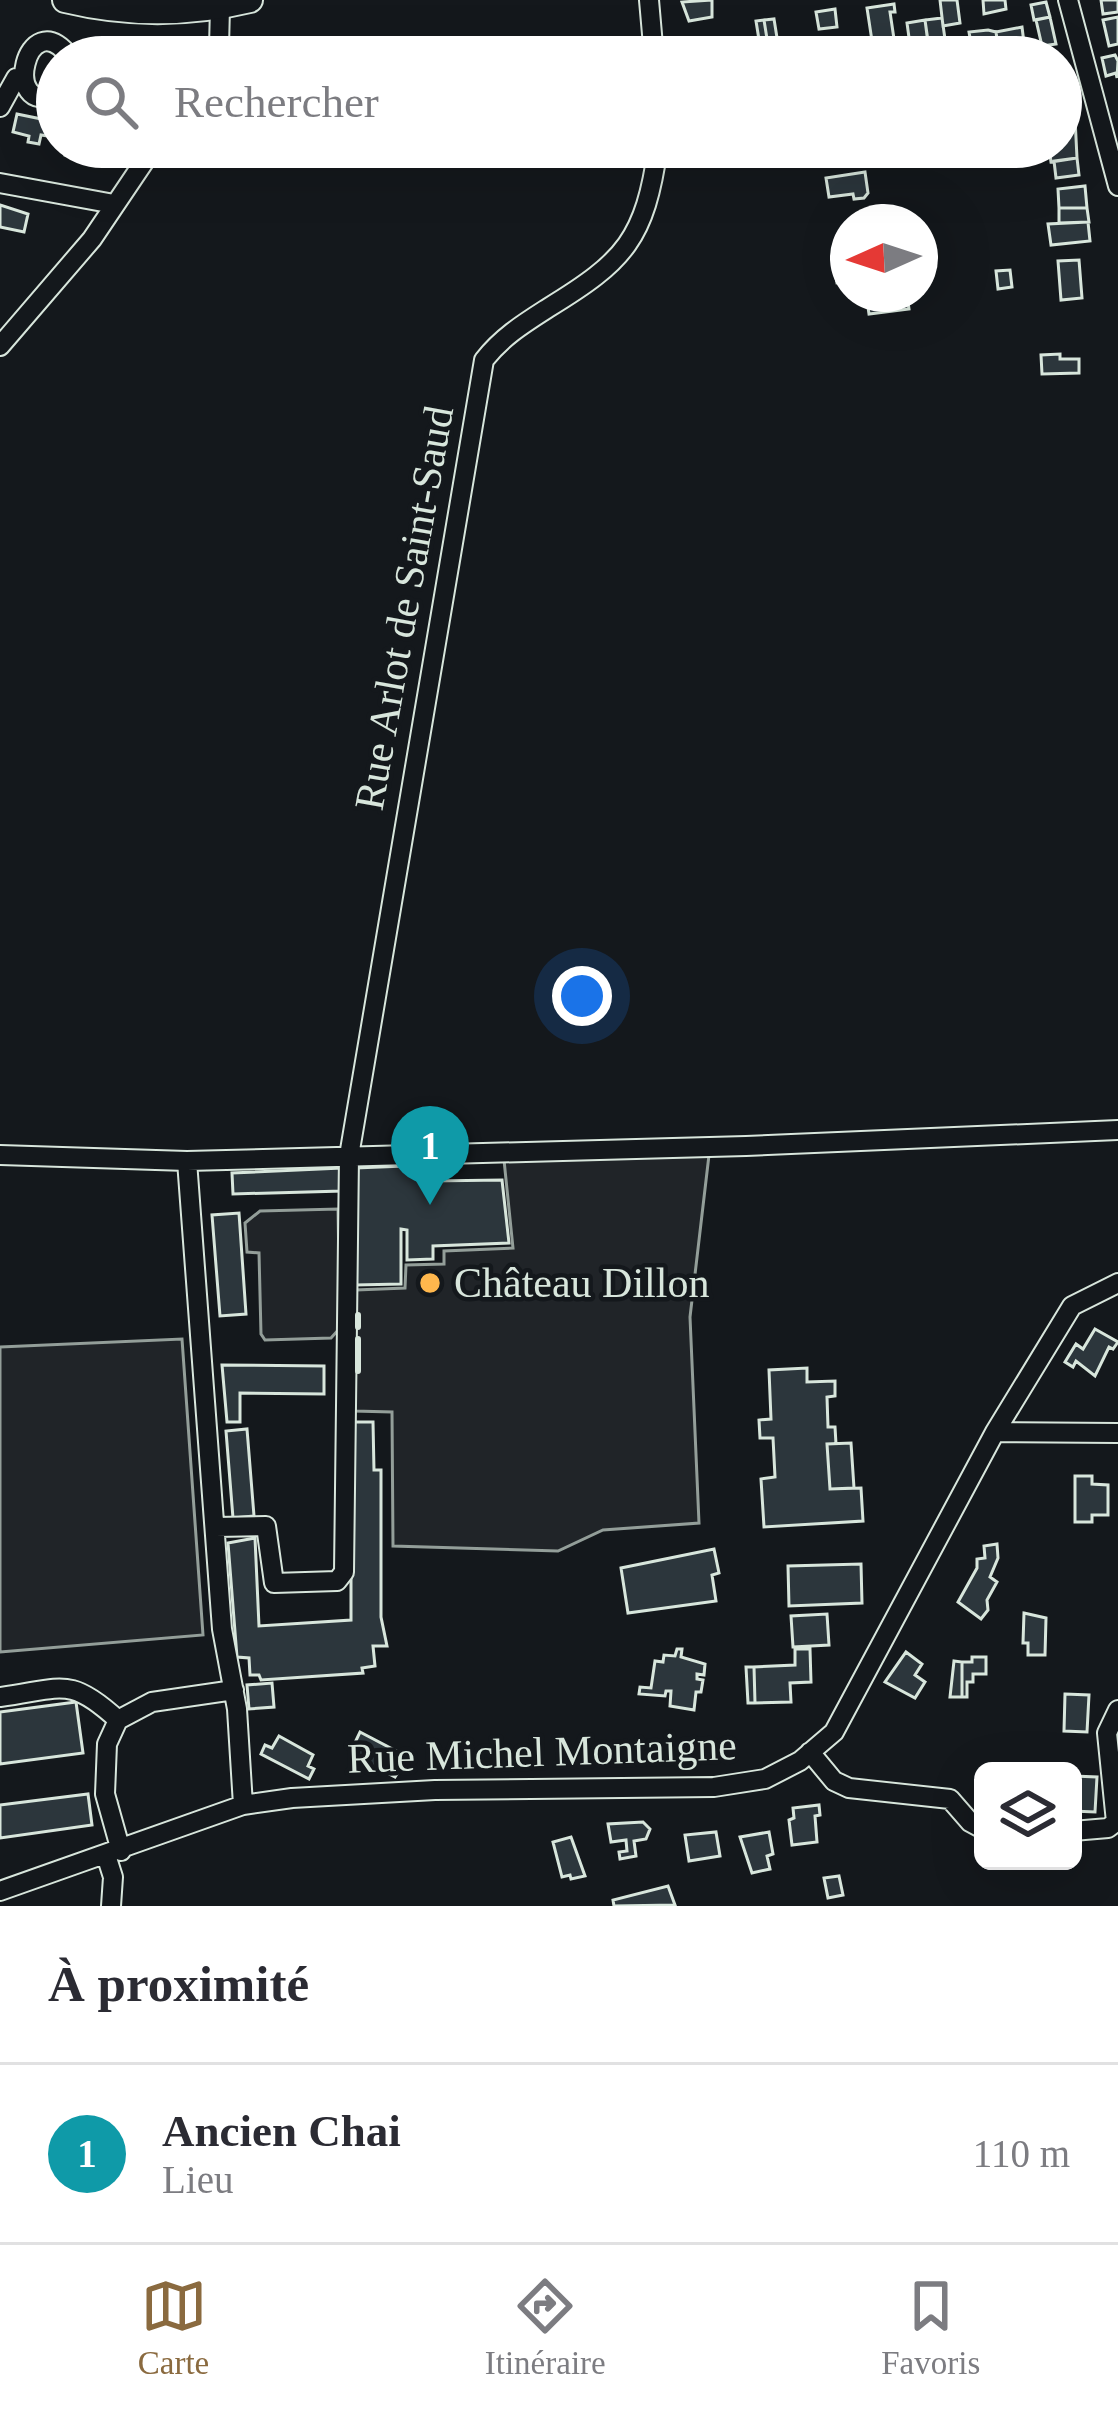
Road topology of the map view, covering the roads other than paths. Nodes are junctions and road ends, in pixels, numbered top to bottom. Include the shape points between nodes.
1 (65, 0) edge
2 (250, 0) edge
3 (649, 0) edge
4 (1068, 0) edge
5 (220, 7) junction
6 (219, 36) edge
7 (652, 36) edge
8 (1078, 36) edge
9 (36, 41) edge
10 (1082, 52) edge
11 (16, 78) junction
12 (36, 97) edge
13 (0, 107) edge
14 (140, 168) edge
15 (653, 168) edge
16 (0, 183) edge
17 (1118, 186) edge
18 (115, 204) junction
19 (0, 346) edge
20 (1118, 1130) edge
21 (0, 1155) edge
22 (349, 1156) junction
23 (187, 1161) junction
24 (1118, 1282) edge
25 (994, 1432) junction
26 (1118, 1433) edge
27 (216, 1527) junction
28 (234, 1690) junction
29 (0, 1697) edge
30 (1118, 1710) edge
31 (118, 1720) junction
32 (810, 1752) junction
33 (243, 1805) junction
34 (974, 1824) edge
35 (1117, 1825) edge
36 (1082, 1830) edge
37 (114, 1853) junction
38 (0, 1891) edge
39 (111, 1906) edge

1 - 5 main road via 152,12
2 - 5 main road
3 - 7 street
4 - 8 street
5 - 6 street
9 - 11 street via 20,52
10 - 17 street
11 - 12 street
11 - 13 street
14 - 18 street
15 - 22 street, Rue Arlot de Saint-Saud via 641,218 610,268 500,338 484,360
16 - 18 street
18 - 19 street
20 - 22 street
21 - 23 street
22 - 23 street
22 - 27 street, Rue Arlot de Saint-Saud via 344,1571 337,1581 274,1583 266,1526
23 - 27 street
24 - 25 street, Rue Michel Montaigne via 1072,1306
25 - 26 street
25 - 32 street, Rue Michel Montaigne via 834,1732
27 - 28 street
28 - 31 street via 152,1702
28 - 33 street
29 - 31 street via 73,1687
30 - 35 street via 1107,1733
31 - 37 street via 107,1744 105,1795
32 - 33 street, Rue Michel Montaigne via 765,1779 714,1787 435,1790
32 - 34 street via 849,1788 950,1799
33 - 37 street, Rue Michel Montaigne
35 - 36 street
37 - 38 street, Rue Michel Montaigne
37 - 39 street

